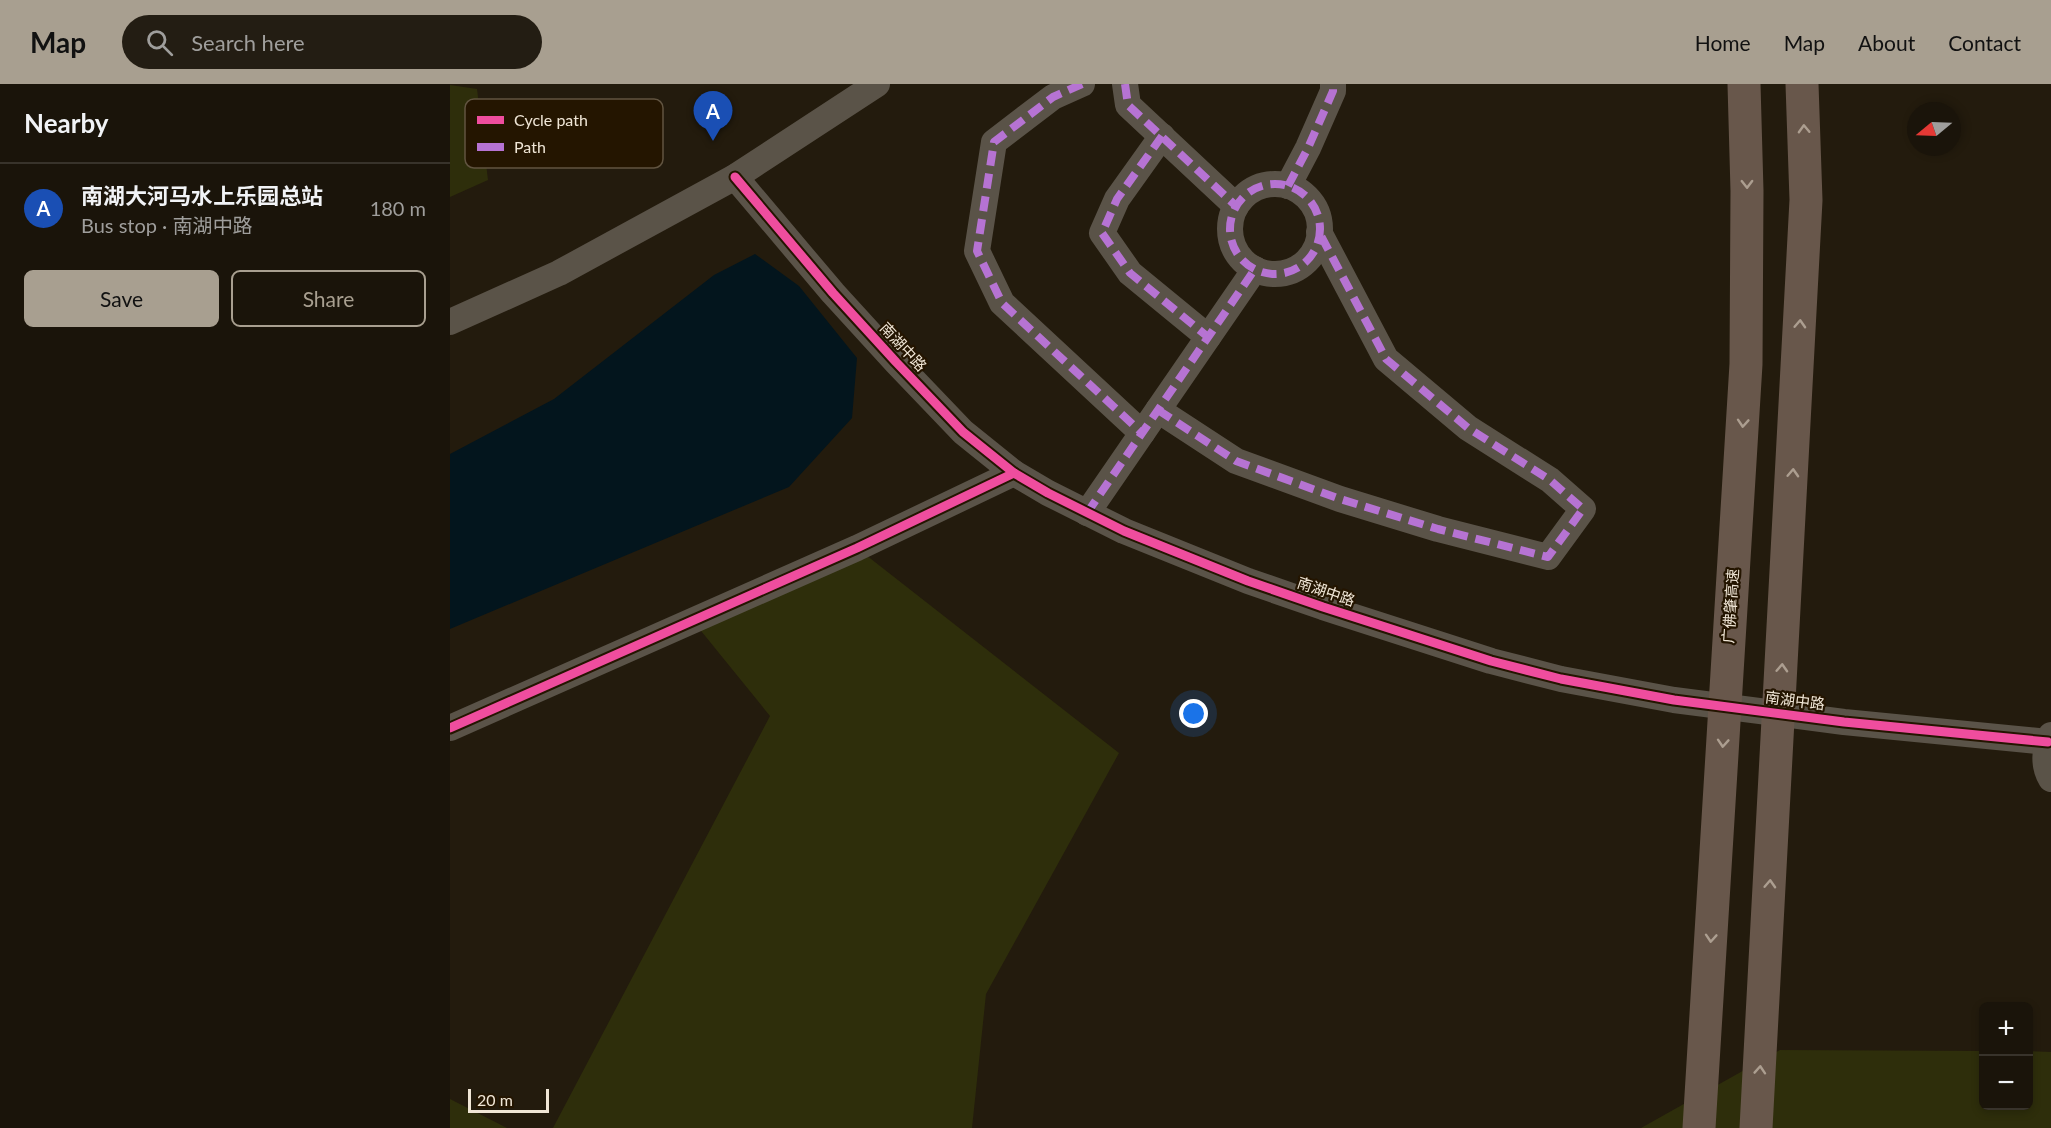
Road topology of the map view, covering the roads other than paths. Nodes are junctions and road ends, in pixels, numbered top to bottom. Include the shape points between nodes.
1 (877, 84) edge
2 (1082, 84) edge
3 (1125, 84) edge
4 (1333, 84) edge
5 (1744, 84) edge
6 (1802, 84) edge
7 (1162, 136) junction
8 (735, 177) junction
9 (1288, 186) junction
10 (1236, 206) junction
11 (1319, 232) junction
12 (1255, 269) junction
13 (450, 322) edge
14 (1208, 337) junction
15 (1158, 410) junction
16 (1142, 433) junction
17 (1014, 473) junction
18 (1087, 513) junction
19 (450, 728) edge
20 (2049, 739) edge
21 (2051, 779) edge
22 (1699, 1128) edge
23 (1756, 1128) edge

1 - 8 street
2 - 16 street via 1053,97 994,142 977,251 1002,303
3 - 7 street via 1128,105
4 - 9 street
5 -> 22 highway, 广佛肇高速 via 1746,364
23 -> 6 highway via 1798,382 1806,200
7 - 10 street
7 - 14 street via 1117,199 1102,233 1130,273
8 - 13 street via 559,273
8 - 17 street, 南湖中路 via 896,362 963,432
9 - 10 street via 1258,187
9 - 11 street via 1312,204
10 - 12 street via 1230,235 1243,261
11 - 12 street via 1316,247 1297,268 1283,274
11 - 15 street via 1386,360 1468,428 1550,480 1583,509 1548,557 1340,499 1236,461
12 - 14 street
14 - 15 street
15 - 16 street
16 - 18 street
17 - 18 street, 南湖中路
17 - 19 street via 857,548
18 - 20 street, 南湖中路 via 1248,581 1430,642 1561,679 1674,700 1844,722
20 - 21 street via 2045,759

